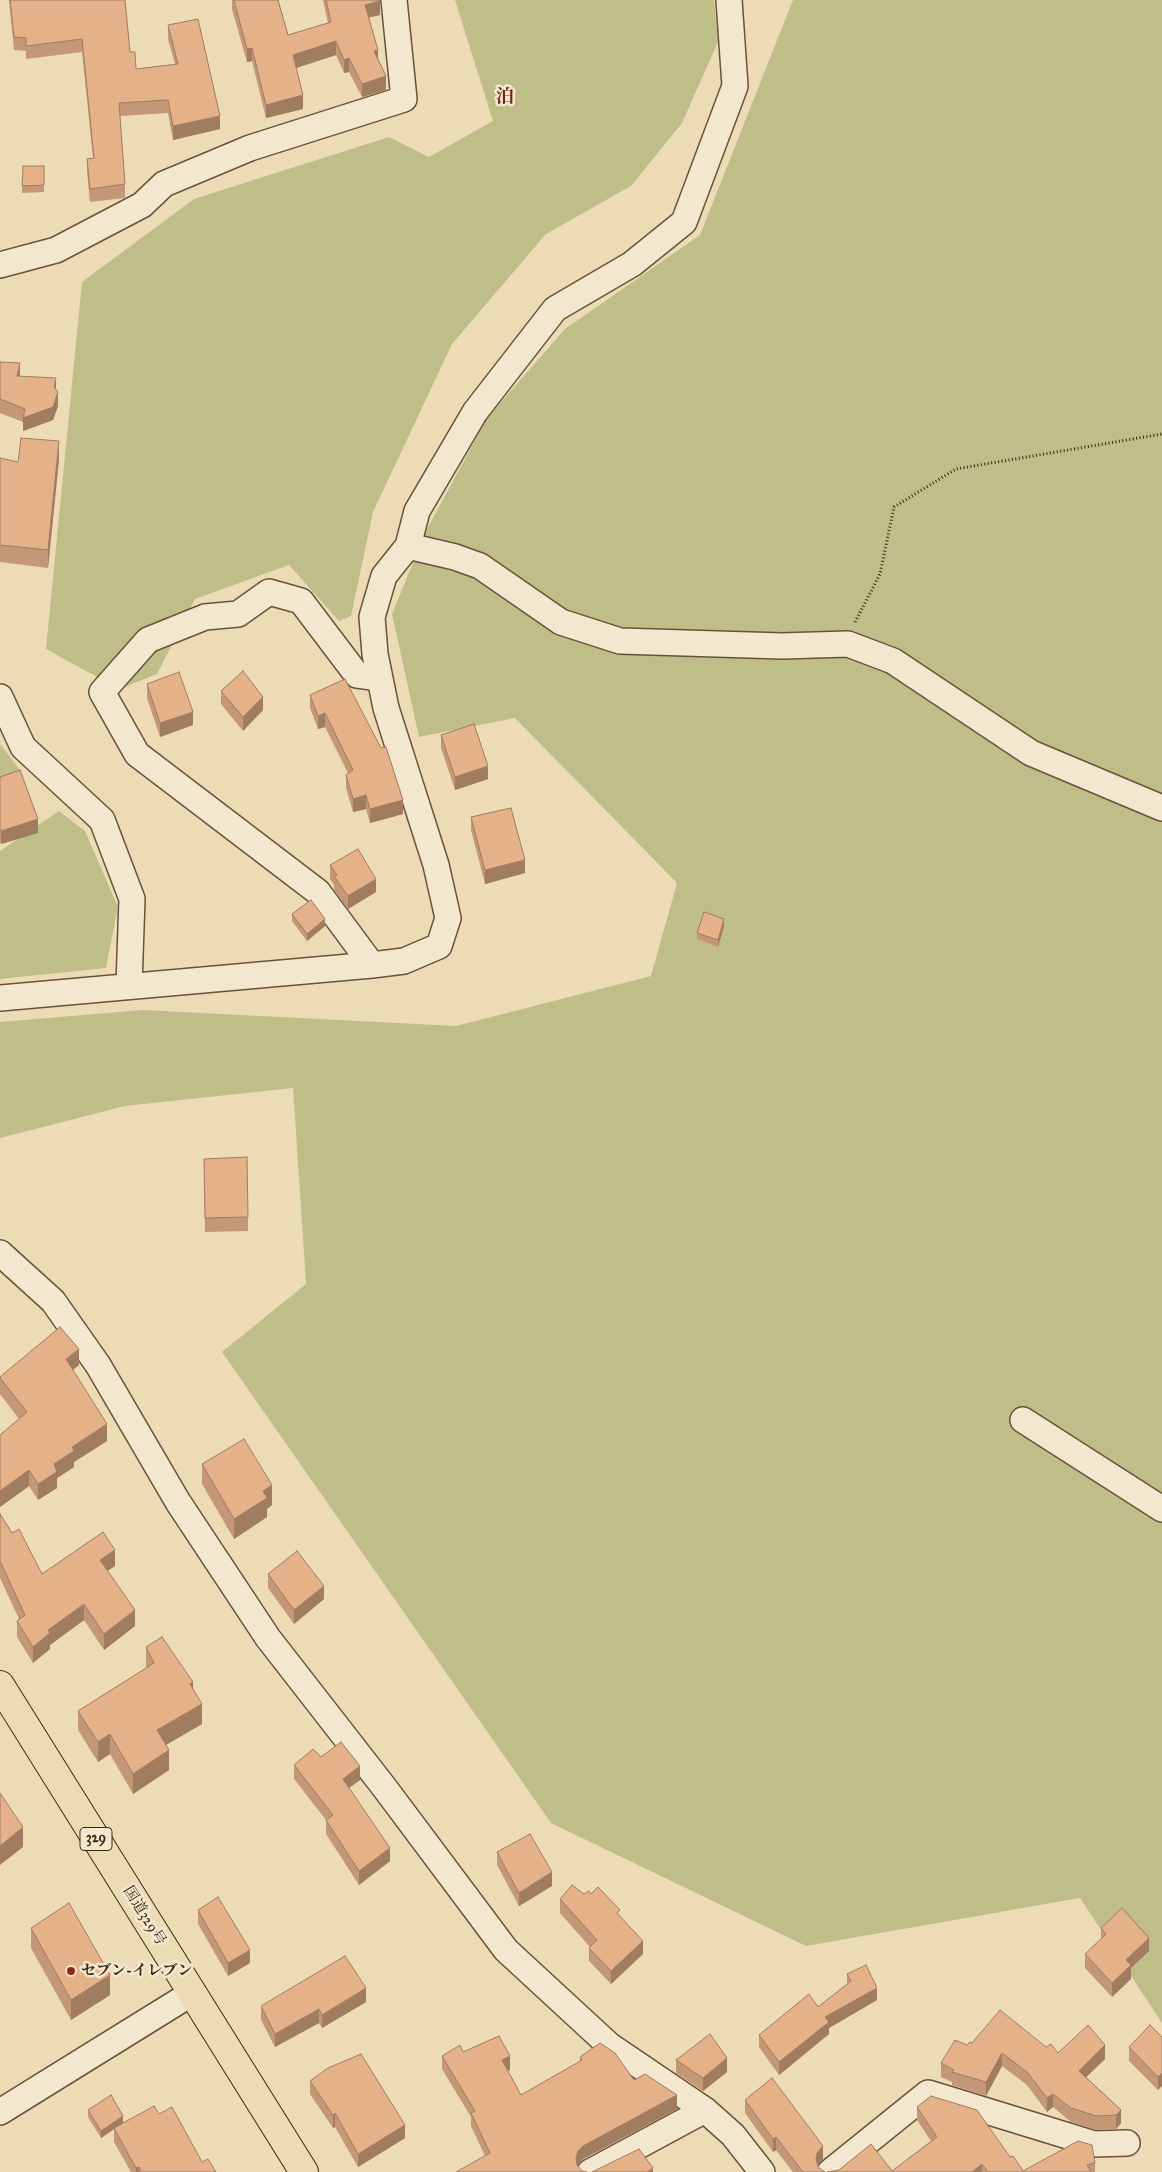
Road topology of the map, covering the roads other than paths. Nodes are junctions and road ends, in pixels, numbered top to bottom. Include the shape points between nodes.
1 (394, 0) edge
2 (729, 0) edge
3 (0, 265) edge
4 (408, 546) junction
5 (380, 678) junction
6 (0, 696) edge
7 (1162, 808) edge
8 (372, 965) junction
9 (129, 985) junction
10 (0, 998) edge
11 (0, 1253) edge
12 (1023, 1420) dead end
13 (1162, 1509) edge
14 (0, 1685) edge
15 (192, 1993) junction
16 (705, 2110) junction
17 (0, 2112) edge
18 (1127, 2143) dead end
19 (304, 2172) edge
20 (590, 2172) edge
21 (762, 2172) edge
22 (830, 2172) edge

1 - 3 street via 404,99 250,148 164,184 142,205 56,250
2 - 4 street via 735,86 684,222 632,264 555,309 475,412 417,512
4 - 5 street via 384,576 372,617
4 - 7 street via 480,566 561,622 620,641 782,646 848,644 893,661 1031,753
5 - 8 street via 386,708 436,864 448,918 439,946 404,961
5 - 8 street via 357,675 301,601 269,592 238,614 205,618 148,640 102,692 137,754 318,892
6 - 9 street via 23,747 102,820 132,899
8 - 9 street
9 - 10 street
11 - 16 street via 53,1301 98,1365 178,1502 268,1638 506,1950 609,2045
12 - 13 street
14 - 15 highway, 国道329号 / 329
15 - 17 street
15 - 19 highway, 国道329号 / 329
16 - 20 street
16 - 21 street via 733,2135
18 - 22 street via 1094,2144 928,2093

